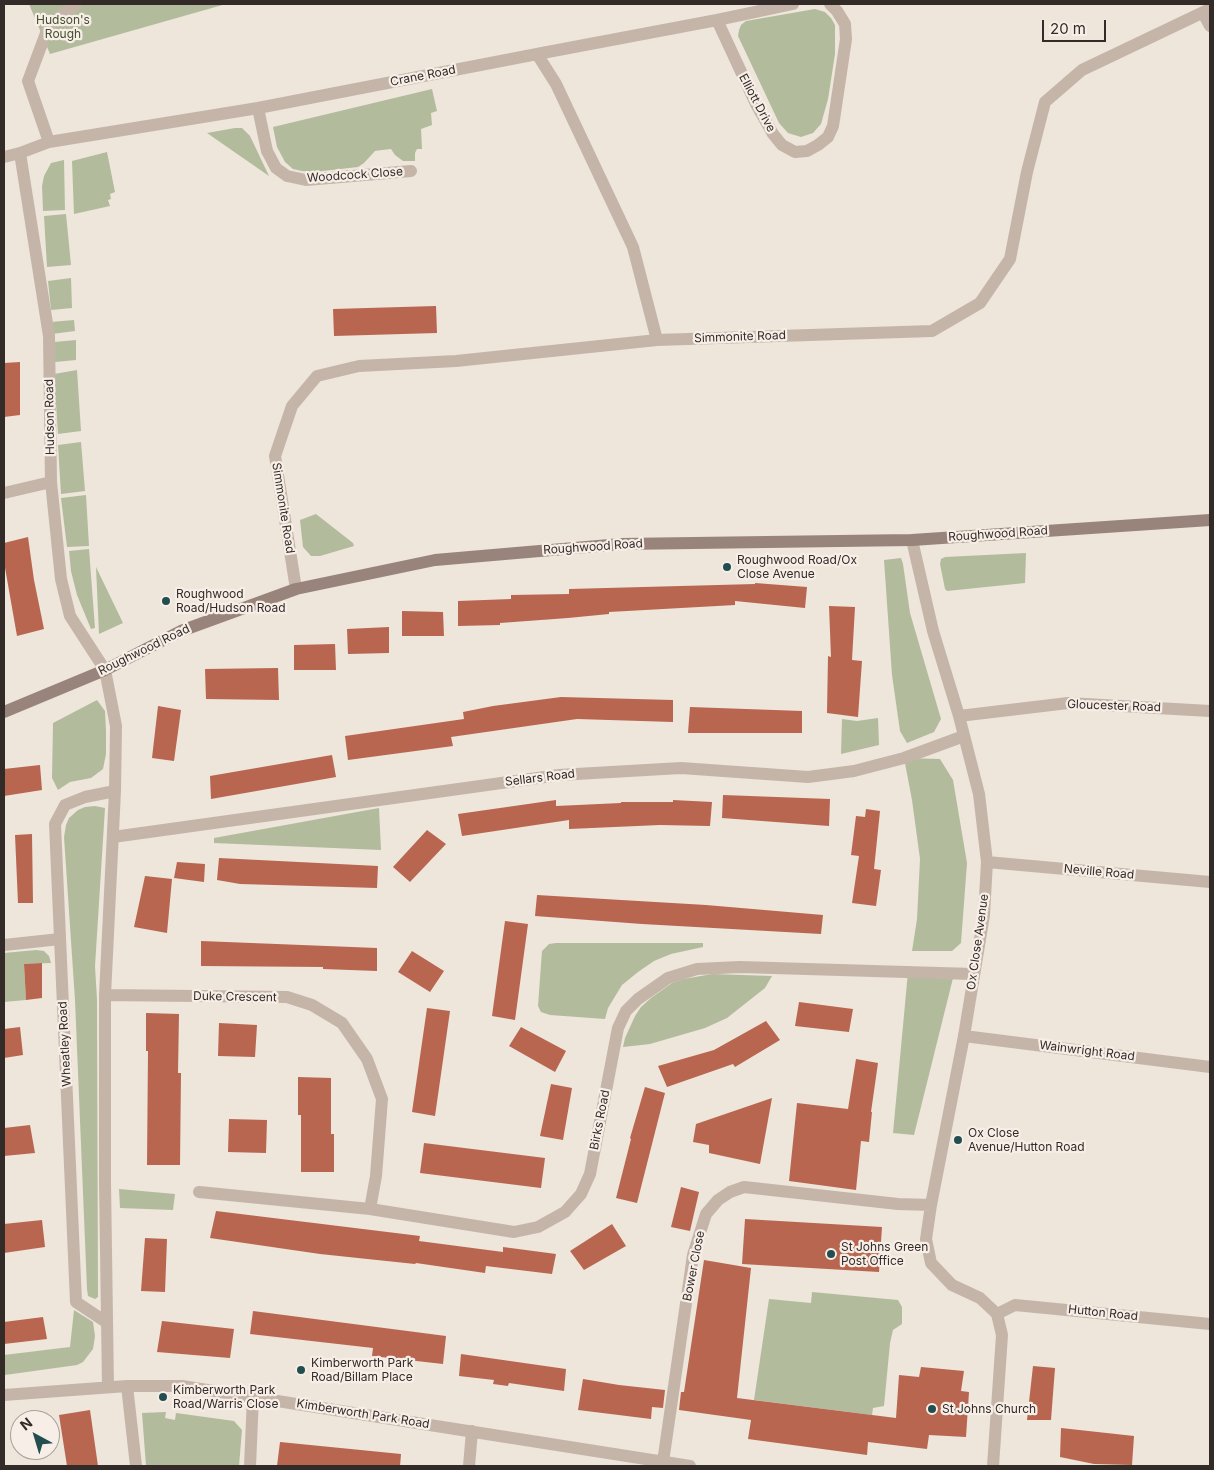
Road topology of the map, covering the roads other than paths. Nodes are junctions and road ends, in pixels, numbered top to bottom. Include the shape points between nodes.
1 (76, 4) edge
2 (793, 4) edge
3 (830, 4) edge
4 (1206, 11) edge
5 (717, 20) junction
6 (1210, 26) edge
7 (537, 54) junction
8 (258, 108) junction
9 (48, 142) junction
10 (20, 153) junction
11 (4, 157) edge
12 (411, 171) dead end
13 (657, 340) junction
14 (51, 482) junction
15 (4, 493) edge
16 (1210, 520) edge
17 (912, 540) junction
18 (296, 589) junction
19 (105, 670) junction
20 (1210, 711) edge
21 (4, 712) edge
22 (959, 716) junction
23 (964, 736) junction
24 (115, 791) junction
25 (113, 837) junction
26 (987, 862) junction
27 (1210, 882) edge
28 (60, 939) junction
29 (4, 945) edge
30 (973, 974) junction
31 (104, 995) junction
32 (964, 1036) junction
33 (1210, 1067) edge
34 (199, 1192) dead end
35 (931, 1204) junction
36 (370, 1209) junction
37 (997, 1314) junction
38 (106, 1322) junction
39 (1210, 1324) edge
40 (127, 1386) junction
41 (108, 1387) junction
42 (4, 1395) edge
43 (253, 1397) junction
44 (472, 1431) junction
45 (663, 1462) junction
46 (136, 1466) edge
47 (250, 1466) edge
48 (469, 1466) edge
49 (690, 1466) edge
50 (993, 1466) edge

1 - 9 street via 49,25 28,81
2 - 5 street
3 - 5 street, Elliott Drive via 844,24 846,39 833,126 828,137 807,151 795,152 782,145 773,134
4 - 6 street
4 - 13 street, Simmonite Road via 1082,70 1045,102 1010,259 980,303 932,331
5 - 7 street
7 - 8 street, Crane Road
7 - 13 street via 556,84 632,247
8 - 9 street, Crane Road
8 - 12 street, Woodcock Close via 267,151 276,168 287,176 306,180
9 - 10 street, Crane Road
10 - 11 street, Crane Road
10 - 14 street, Hudson Road via 49,336
13 - 18 street, Simmonite Road via 456,362 359,366 317,376 292,406 275,456
14 - 15 street
14 - 19 street, Hudson Road via 61,579 70,616
16 - 17 street, Roughwood Road
17 - 18 street, Roughwood Road via 621,544 435,560
17 - 22 street, Ox Close Avenue
18 - 19 street, Roughwood Road via 181,631
19 - 21 street, Roughwood Road
19 - 24 street via 116,726
20 - 22 street, Gloucester Road via 1068,703
22 - 23 street, Ox Close Avenue
23 - 25 street, Sellars Road via 896,760 854,771 808,777 681,768 559,775
23 - 26 street, Ox Close Avenue via 979,794
24 - 25 street
24 - 28 street, Wheatley Road via 64,805 55,824
25 - 31 street
26 - 27 street, Neville Road
26 - 30 street, Ox Close Avenue via 984,915
28 - 29 street
28 - 38 street, Wheatley Road via 76,1302
30 - 32 street, Ox Close Avenue
30 - 36 street, Birks Road via 740,967 697,969 668,978 638,998 626,1011 618,1028 590,1174 581,1194 565,1212 538,1227 514,1232
31 - 36 street, Duke Crescent via 287,997 312,1005 342,1023 367,1059 382,1099
31 - 38 street
32 - 33 street, Wainwright Road
32 - 35 street, Ox Close Avenue
34 - 36 street, Birks Road
35 - 37 street, Ox Close Avenue via 926,1239 931,1263 952,1285 980,1298
35 - 45 street, Bower Close via 898,1204 744,1187 718,1200 706,1214 693,1256
37 - 39 street, Hutton Road via 1015,1305
37 - 50 street via 1002,1336
38 - 41 street
40 - 41 street, Kimberworth Park Road
40 - 43 street, Kimberworth Park Road via 182,1386
40 - 46 street
41 - 42 street, Kimberworth Park Road
43 - 44 street, Kimberworth Park Road
43 - 47 street
44 - 45 street, Kimberworth Park Road
44 - 48 street
45 - 49 street, Kimberworth Park Road

